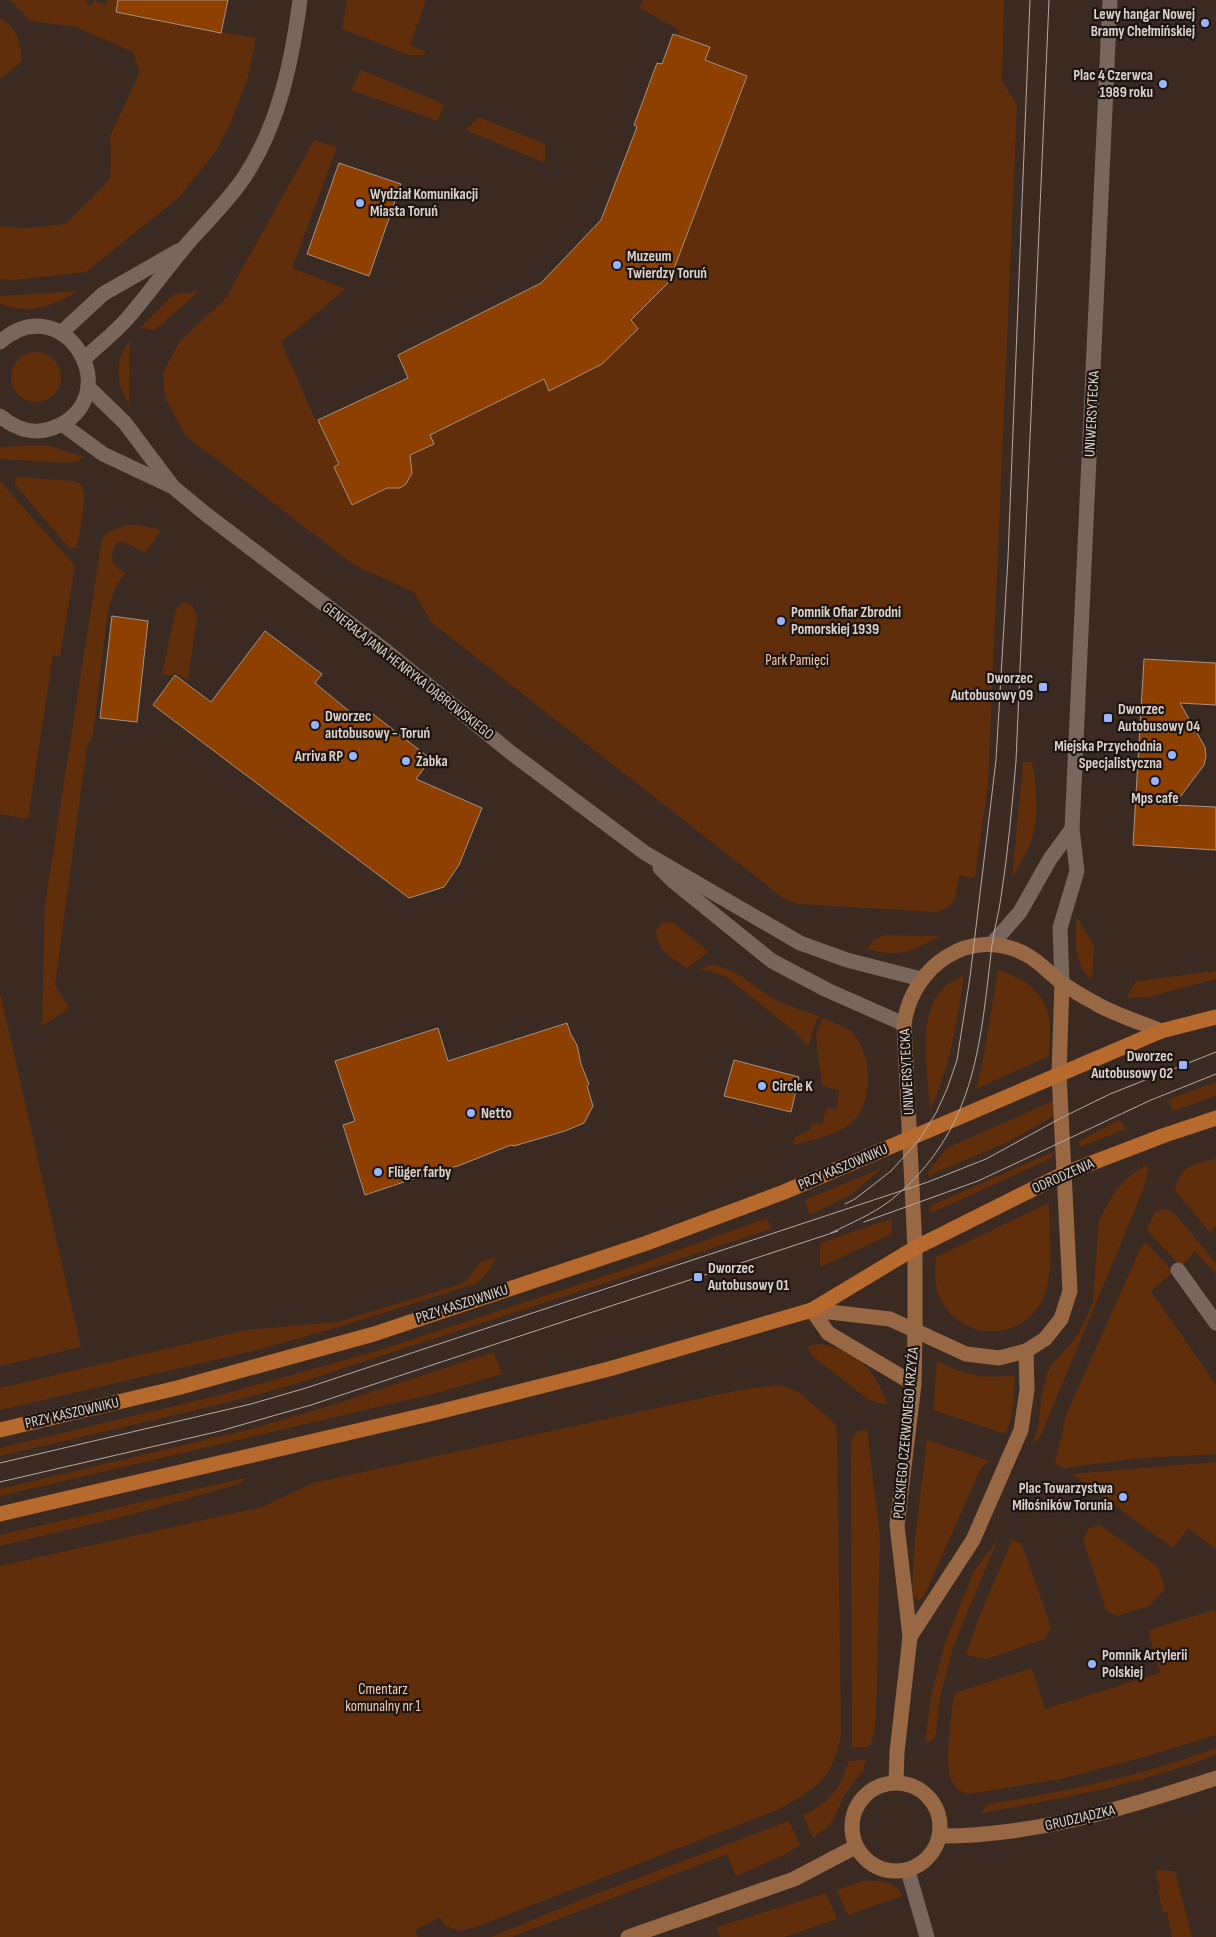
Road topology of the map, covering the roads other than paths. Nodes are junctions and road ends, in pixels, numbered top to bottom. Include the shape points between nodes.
1 (300, 0) edge
2 (1110, 0) edge
3 (186, 246) junction
4 (61, 333) junction
5 (3, 334) edge
6 (84, 359) junction
7 (88, 387) junction
8 (0, 416) edge
9 (62, 424) junction
10 (173, 486) junction
11 (1072, 829) junction
12 (645, 852) junction
13 (992, 944) junction
14 (921, 979) junction
15 (1062, 983) junction
16 (1216, 1017) edge
17 (904, 1024) junction
18 (1161, 1032) junction
19 (1059, 1074) junction
20 (1216, 1118) edge
21 (911, 1139) junction
22 (1063, 1174) junction
23 (915, 1248) junction
24 (1178, 1270) dead end
25 (812, 1310) junction
26 (1216, 1323) edge
27 (915, 1330) junction
28 (1026, 1351) junction
29 (914, 1384) junction
30 (0, 1430) edge
31 (0, 1514) edge
32 (910, 1638) junction
33 (1216, 1778) edge
34 (896, 1782) junction
35 (940, 1836) junction
36 (855, 1847) junction
37 (908, 1871) junction
38 (628, 1937) edge
39 (927, 1937) edge

1 - 3 street via 290,63 265,138 245,175
2 - 11 street, UNIWERSYTECKA
3 - 4 street via 103,294
3 - 6 street via 124,321
4 - 5 street via 45,327 27,327
4 - 6 street via 75,344
6 - 7 street
7 - 9 street via 74,414
7 - 10 street, GENERAŁA JANA HENRYKA DĄBROWSKIEGO via 126,423
8 - 9 street via 27,430 45,430
9 - 10 street, GENERAŁA JANA HENRYKA DĄBROWSKIEGO via 103,454
10 - 12 street, GENERAŁA JANA HENRYKA DĄBROWSKIEGO via 510,752
11 - 13 street via 1050,859 1020,912
11 - 15 street, UNIWERSYTECKA via 1077,871 1060,928
12 - 14 street, GENERAŁA JANA HENRYKA DĄBROWSKIEGO via 800,943 847,960
12 - 17 street, GENERAŁA JANA HENRYKA DĄBROWSKIEGO via 673,881 772,961
13 - 14 street via 973,946 948,955
13 - 15 street via 1026,954
14 - 17 street, UNIWERSYTECKA via 910,1000
15 - 18 street via 1097,1005
15 - 19 street
16 - 18 main road
17 - 21 street, UNIWERSYTECKA
18 - 19 main road
19 - 21 main road
19 - 22 street
20 - 22 main road, ODRODZENIA
21 - 23 street, POLSKIEGO CZERWONEGO KRZYŻA
21 - 30 main road, PRZY KASZOWNIKU via 784,1192 647,1243 374,1334 177,1388
22 - 23 main road, ODRODZENIA
22 - 28 street via 1070,1291 1061,1318 1045,1339
23 - 25 main road
23 - 27 street, POLSKIEGO CZERWONEGO KRZYŻA
24 - 26 street
25 - 27 street via 890,1319
25 - 29 street via 828,1333
25 - 31 main road via 599,1372
27 - 28 street via 966,1354 999,1358
27 - 29 street, POLSKIEGO CZERWONEGO KRZYŻA
28 - 32 street, POLSKIEGO CZERWONEGO KRZYŻA via 1027,1390 1021,1430 973,1540
29 - 32 street, POLSKIEGO CZERWONEGO KRZYŻA via 897,1525
32 - 34 street, POLSKIEGO CZERWONEGO KRZYŻA
33 - 35 street, GRUDZIĄDZKA via 1084,1818 1033,1829
34 - 35 street via 915,1786 930,1799 939,1816
34 - 36 street via 878,1786 863,1796 853,1811 850,1830
35 - 37 street via 934,1851 923,1863
36 - 37 street via 868,1864 888,1872
36 - 38 street via 794,1879
37 - 39 street

